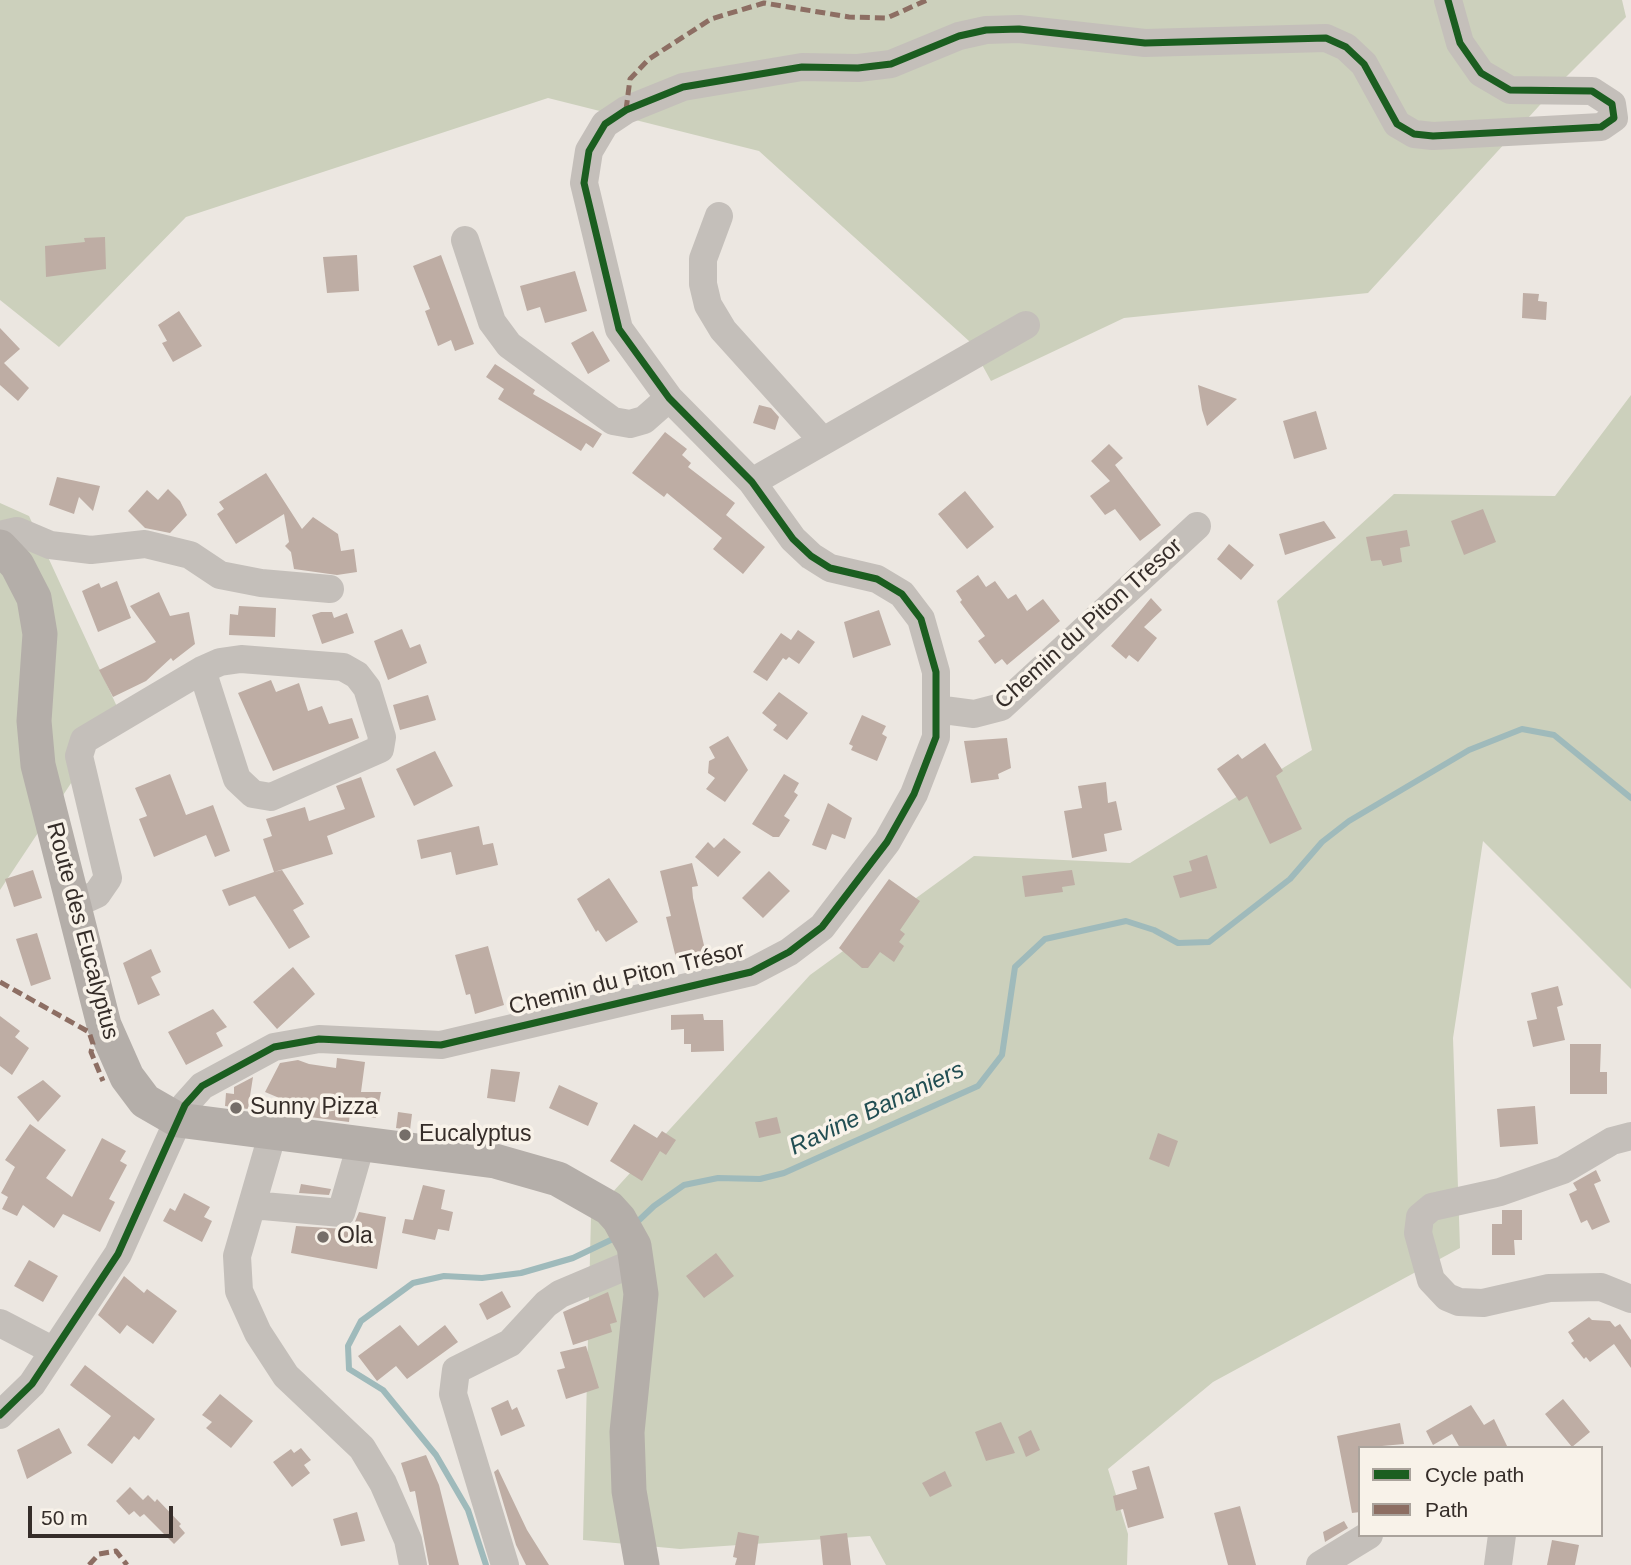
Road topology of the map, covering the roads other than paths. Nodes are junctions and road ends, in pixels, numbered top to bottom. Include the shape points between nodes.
1 (1448, 0) edge
2 (719, 216) dead end
3 (465, 240) dead end
4 (1026, 325) dead end
5 (669, 398) junction
6 (823, 442) junction
7 (752, 482) junction
8 (1197, 526) dead end
9 (0, 535) edge
10 (0, 547) edge
11 (330, 589) dead end
12 (202, 670) junction
13 (936, 709) junction
14 (75, 904) junction
15 (178, 1120) junction
16 (273, 1132) junction
17 (1631, 1136) edge
18 (361, 1144) junction
19 (252, 1205) junction
20 (630, 1242) junction
21 (1631, 1299) edge
22 (0, 1322) edge
23 (52, 1350) junction
24 (0, 1415) edge
25 (1366, 1537) edge
26 (1502, 1537) edge
27 (413, 1565) edge
28 (505, 1565) edge
29 (642, 1565) edge
30 (1320, 1565) edge
31 (1498, 1565) edge

1 - 5 street, Chemin du Piton Trésor via 1460,43 1481,73 1510,90 1592,91 1612,104 1614,118 1601,127 1414,134 1397,124 1364,64 1346,47 1326,38 1145,43 1019,29 959,36 891,64 802,66 683,87 626,110 595,137 584,183 619,329
2 - 6 street via 704,259 708,306 723,330
3 - 5 street via 492,322 509,345 613,421 630,424 644,420
4 - 6 street
5 - 7 street, Chemin du Piton Trésor
6 - 7 street
7 - 13 street, Chemin du Piton Trésor via 811,556 830,568 877,579 902,594 921,619 936,672
8 - 13 street, Chemin du Piton Tresor via 1001,707 974,714
9 - 11 street via 17,531 50,545 90,550 145,544 190,555 220,575
10 - 14 main road, Route des Eucalyptus via 17,565 34,598 40,634 34,721 38,765
12 - 12 street via 241,659 343,667 367,688 382,737 380,749 271,797 253,794 237,779
12 - 14 street via 86,737 80,747 108,878 97,894
13 - 15 street, Chemin du Piton Trésor via 936,737 914,794 887,842 822,927 789,952 751,972 441,1045 320,1039 274,1047 202,1086
14 - 15 main road, Route des Eucalyptus via 104,1025 120,1063 145,1101
15 - 16 main road, Route des Eucalyptus
15 - 23 street, Chemin du Piton Trésor via 118,1254
16 - 18 main road, Route des Eucalyptus
16 - 19 street
17 - 21 street via 1612,1141 1563,1170 1500,1192 1432,1207 1420,1217 1418,1233 1431,1280 1459,1302 1483,1303 1549,1287 1601,1287
18 - 19 street via 341,1213
18 - 20 main road, Route des Eucalyptus via 495,1161 546,1176 596,1200
19 - 27 street via 237,1255 239,1291 258,1333 286,1376 362,1448 408,1540
20 - 28 street via 546,1304 510,1343 456,1370 453,1394
20 - 29 main road via 641,1294 626,1432 629,1491
22 - 23 street
23 - 24 street, Chemin du Piton Trésor via 32,1384
25 - 30 street
26 - 31 street

